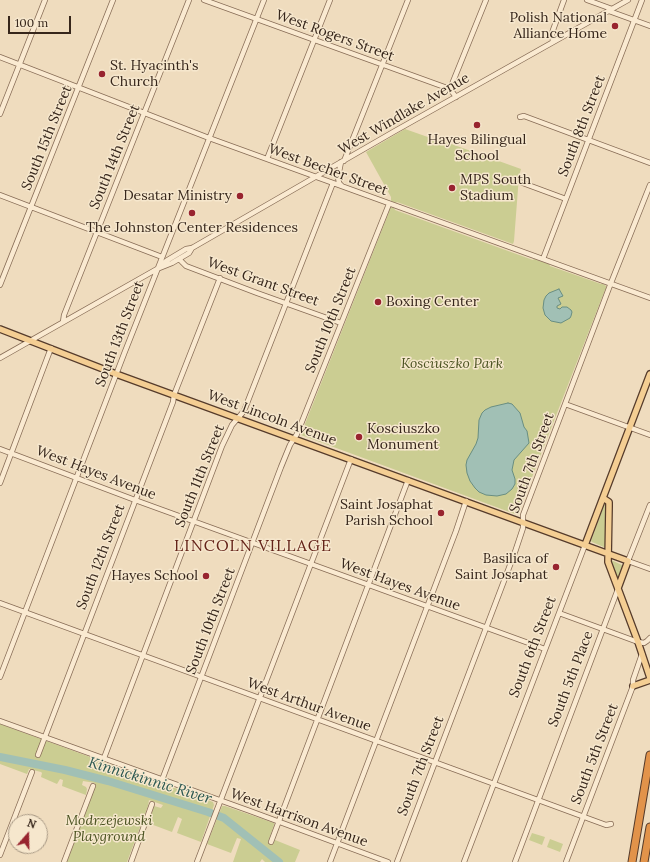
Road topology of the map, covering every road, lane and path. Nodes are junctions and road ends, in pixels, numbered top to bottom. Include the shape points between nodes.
1 (45, 0) edge
2 (113, 0) edge
3 (189, 0) edge
4 (204, 0) edge
5 (264, 0) edge
6 (330, 0) edge
7 (408, 0) edge
8 (486, 0) edge
9 (564, 0) edge
10 (587, 0) edge
11 (628, 0) edge
12 (642, 0) edge
13 (610, 10) junction
14 (257, 19) junction
15 (635, 21) junction
16 (650, 26) edge
17 (314, 39) junction
18 (553, 42) junction
19 (0, 57) edge
20 (20, 65) junction
21 (382, 65) junction
22 (79, 88) junction
23 (450, 89) junction
24 (456, 97) junction
25 (144, 113) junction
26 (0, 114) edge
27 (520, 117) dead end
28 (210, 138) junction
29 (589, 141) junction
30 (267, 159) junction
31 (343, 161) junction
32 (650, 163) edge
33 (315, 177) junction
34 (520, 182) dead end
35 (333, 183) junction
36 (650, 185) edge
37 (344, 187) junction
38 (0, 195) edge
39 (566, 199) junction
40 (389, 204) junction
41 (31, 207) junction
42 (97, 232) junction
43 (192, 248) junction
44 (162, 257) junction
45 (179, 259) junction
46 (543, 259) junction
47 (157, 269) junction
48 (220, 278) junction
49 (611, 284) junction
50 (0, 285) edge
51 (650, 298) edge
52 (286, 304) junction
53 (63, 322) junction
54 (342, 323) junction
55 (0, 329) edge
56 (30, 341) junction
57 (51, 348) junction
58 (0, 358) edge
59 (116, 374) junction
60 (650, 374) edge
61 (174, 395) junction
62 (565, 404) junction
63 (238, 418) junction
64 (630, 428) junction
65 (650, 435) edge
66 (294, 439) junction
67 (0, 448) edge
68 (11, 453) junction
69 (351, 459) junction
70 (76, 478) junction
71 (408, 480) junction
72 (0, 483) edge
73 (603, 498) junction
74 (135, 500) junction
75 (466, 502) junction
76 (650, 505) edge
77 (194, 521) junction
78 (523, 522) junction
79 (252, 543) junction
80 (585, 545) junction
81 (609, 553) junction
82 (628, 561) junction
83 (310, 564) junction
84 (650, 569) edge
85 (369, 585) junction
86 (618, 588) junction
87 (0, 603) edge
88 (427, 606) junction
89 (25, 613) junction
90 (559, 613) junction
91 (486, 628) junction
92 (603, 629) junction
93 (84, 634) junction
94 (650, 638) edge
95 (638, 642) junction
96 (545, 649) junction
97 (642, 654) junction
98 (142, 656) junction
99 (0, 677) edge
100 (202, 677) junction
101 (650, 679) edge
102 (633, 686) junction
103 (260, 698) junction
104 (318, 720) junction
105 (0, 721) edge
106 (45, 737) junction
107 (376, 741) junction
108 (38, 755) dead end
109 (650, 755) edge
110 (104, 758) junction
111 (435, 762) junction
112 (32, 772) dead end
113 (162, 780) junction
114 (494, 784) junction
115 (93, 786) dead end
116 (220, 800) junction
117 (538, 800) junction
118 (152, 804) dead end
119 (583, 817) junction
120 (279, 822) junction
121 (611, 824) dead end
122 (650, 827) edge
123 (271, 842) dead end
124 (337, 844) junction
125 (0, 855) edge
126 (64, 862) edge
127 (130, 862) edge
128 (197, 862) edge
129 (330, 862) edge
130 (388, 862) edge
131 (397, 862) edge
132 (464, 862) edge
133 (514, 862) edge
134 (566, 862) edge
135 (632, 862) edge
136 (644, 862) edge

1 - 20 street
2 - 22 street, South 15th Street
3 - 25 street, South 14th Street
4 - 14 street, West Rogers Street
5 - 14 street, South 13th Street
6 - 17 street
7 - 21 street
8 - 23 street
9 - 18 street via 553,30
10 - 13 street
11 - 13 street, West Windlake Avenue
12 - 15 street, South 8th Street
13 - 15 street
13 - 18 street, West Windlake Avenue
14 - 17 street, West Rogers Street
14 - 28 street, South 13th Street
15 - 16 street
15 - 29 street, South 8th Street
17 - 21 street, West Rogers Street
17 - 30 street
18 - 24 street, West Windlake Avenue
19 - 20 street, West Becher Street
20 - 22 street, West Becher Street
20 - 26 street
21 - 23 street, West Rogers Street
21 - 31 street
22 - 25 street, West Becher Street
22 - 41 street, South 15th Street
23 - 24 street
24 - 31 street, West Windlake Avenue
25 - 28 street, West Becher Street
25 - 42 street, South 14th Street
27 - 29 street via 524,116
28 - 30 street, West Becher Street
28 - 44 street, South 13th Street
29 - 32 street
29 - 39 street, South 8th Street
30 - 33 street, West Becher Street
31 - 33 street, West Windlake Avenue
31 - 37 street via 338,180
33 - 35 street, West Becher Street
33 - 43 street, West Windlake Avenue
34 - 39 street
35 - 37 street, West Becher Street
35 - 52 street, South 11th Street
36 - 49 street, South 7th Street
37 - 40 street, West Becher Street
38 - 41 street
39 - 46 street, South 8th Street
40 - 46 street, West Becher Street
40 - 54 street, South 10th Street
41 - 42 street
41 - 50 street, South 15th Street
42 - 44 street
42 - 53 street, South 14th Street
43 - 45 street, West Windlake Avenue
43 - 47 street, West Windlake Avenue via 167,260
44 - 47 street, South 13th Street
45 - 47 street, West Windlake Avenue
45 - 48 street, West Grant Street via 186,266
46 - 49 street, West Becher Street
47 - 53 street, West Windlake Avenue
47 - 59 street, South 13th Street
48 - 52 street, West Grant Street
48 - 61 street, South 12th Street
49 - 51 street, West Becher Street
49 - 62 street, South 7th Street
52 - 54 street, West Grant Street
52 - 63 street, South 11th Street via 244,411
53 - 56 street, West Windlake Avenue
54 - 66 street, South 10th Street
55 - 56 main road, West Lincoln Avenue
56 - 57 main road, West Lincoln Avenue
56 - 58 street, West Windlake Avenue
57 - 59 main road, West Lincoln Avenue
57 - 68 street
59 - 61 main road, West Lincoln Avenue
59 - 70 street, South 13th Street
60 - 64 main road, South 6th Street
61 - 63 main road, West Lincoln Avenue
61 - 74 street, South 12th Street
62 - 64 street
62 - 78 street, South 7th Street via 522,515
63 - 66 main road, West Lincoln Avenue
63 - 77 street, South 11th Street via 222,446
64 - 65 street
64 - 73 main road, South 6th Street
66 - 69 main road, West Lincoln Avenue
66 - 79 street, South 10th Street
67 - 68 street, West Hayes Avenue
68 - 70 street, West Hayes Avenue
68 - 72 street
69 - 71 main road, West Lincoln Avenue
69 - 83 street
70 - 74 street, West Hayes Avenue
70 - 89 street, South 13th Street
71 - 75 main road, West Lincoln Avenue
71 - 85 street
73 - 80 main road, South 6th Street
73 - 81 main road via 609,502
74 - 77 street, West Hayes Avenue
74 - 93 street, South 12th Street
75 - 78 main road, West Lincoln Avenue
75 - 88 street
76 - 82 street, South 5th Place
77 - 79 street, West Hayes Avenue
77 - 98 street, South 11th Street
78 - 80 main road, West Lincoln Avenue
78 - 91 street, South 7th Street
79 - 83 street, West Hayes Avenue
79 - 100 street, South 10th Street
80 - 81 main road, West Lincoln Avenue
80 - 90 street, South 6th Street
81 - 82 main road, West Lincoln Avenue
81 - 86 main road via 608,562
82 - 84 street, West Lincoln Avenue
82 - 86 main road, South 5th Place
83 - 85 street, West Hayes Avenue
83 - 103 street
85 - 88 street, West Hayes Avenue
85 - 104 street
86 - 92 street, South 5th Place
86 - 95 main road
87 - 89 street, West Arthur Avenue
88 - 91 street, West Hayes Avenue
88 - 107 street
89 - 93 street, West Arthur Avenue
89 - 99 street, South 13th Street
90 - 92 street
90 - 96 street, South 6th Street
91 - 96 street, West Hayes Avenue
91 - 111 street, South 7th Street
92 - 95 street
92 - 117 street, South 5th Place
93 - 98 street, West Arthur Avenue
93 - 106 street, South 12th Street
94 - 95 street via 645,642
95 - 97 main road
96 - 114 street, South 6th Street
97 - 101 main road
97 - 102 street, South 5th Street
98 - 100 street, West Arthur Avenue
98 - 110 street, South 11th Street
100 - 103 street, West Arthur Avenue
100 - 113 street, South 10th Street
101 - 102 main road
102 - 119 street, South 5th Street
103 - 104 street, West Arthur Avenue
103 - 116 street
104 - 107 street, West Arthur Avenue
104 - 120 street
105 - 106 street, West Harrison Avenue
106 - 108 street, South 12th Street
106 - 110 street, West Harrison Avenue
107 - 111 street, West Arthur Avenue
107 - 124 street
109 - 135 highway
110 - 113 street, West Harrison Avenue
111 - 114 street, West Arthur Avenue
111 - 131 street, South 7th Street
112 - 125 street
113 - 116 street, West Harrison Avenue
114 - 117 street, West Arthur Avenue
114 - 132 street, South 6th Street
115 - 126 street
116 - 120 street, West Harrison Avenue
116 - 128 street
117 - 119 street, West Arthur Avenue
117 - 133 street, South 5th Place
118 - 127 street
119 - 121 street, West Arthur Avenue via 606,825
119 - 134 street, South 5th Street
120 - 123 street
120 - 124 street, West Harrison Avenue
122 - 136 highway
124 - 129 street
124 - 130 street, West Harrison Avenue

